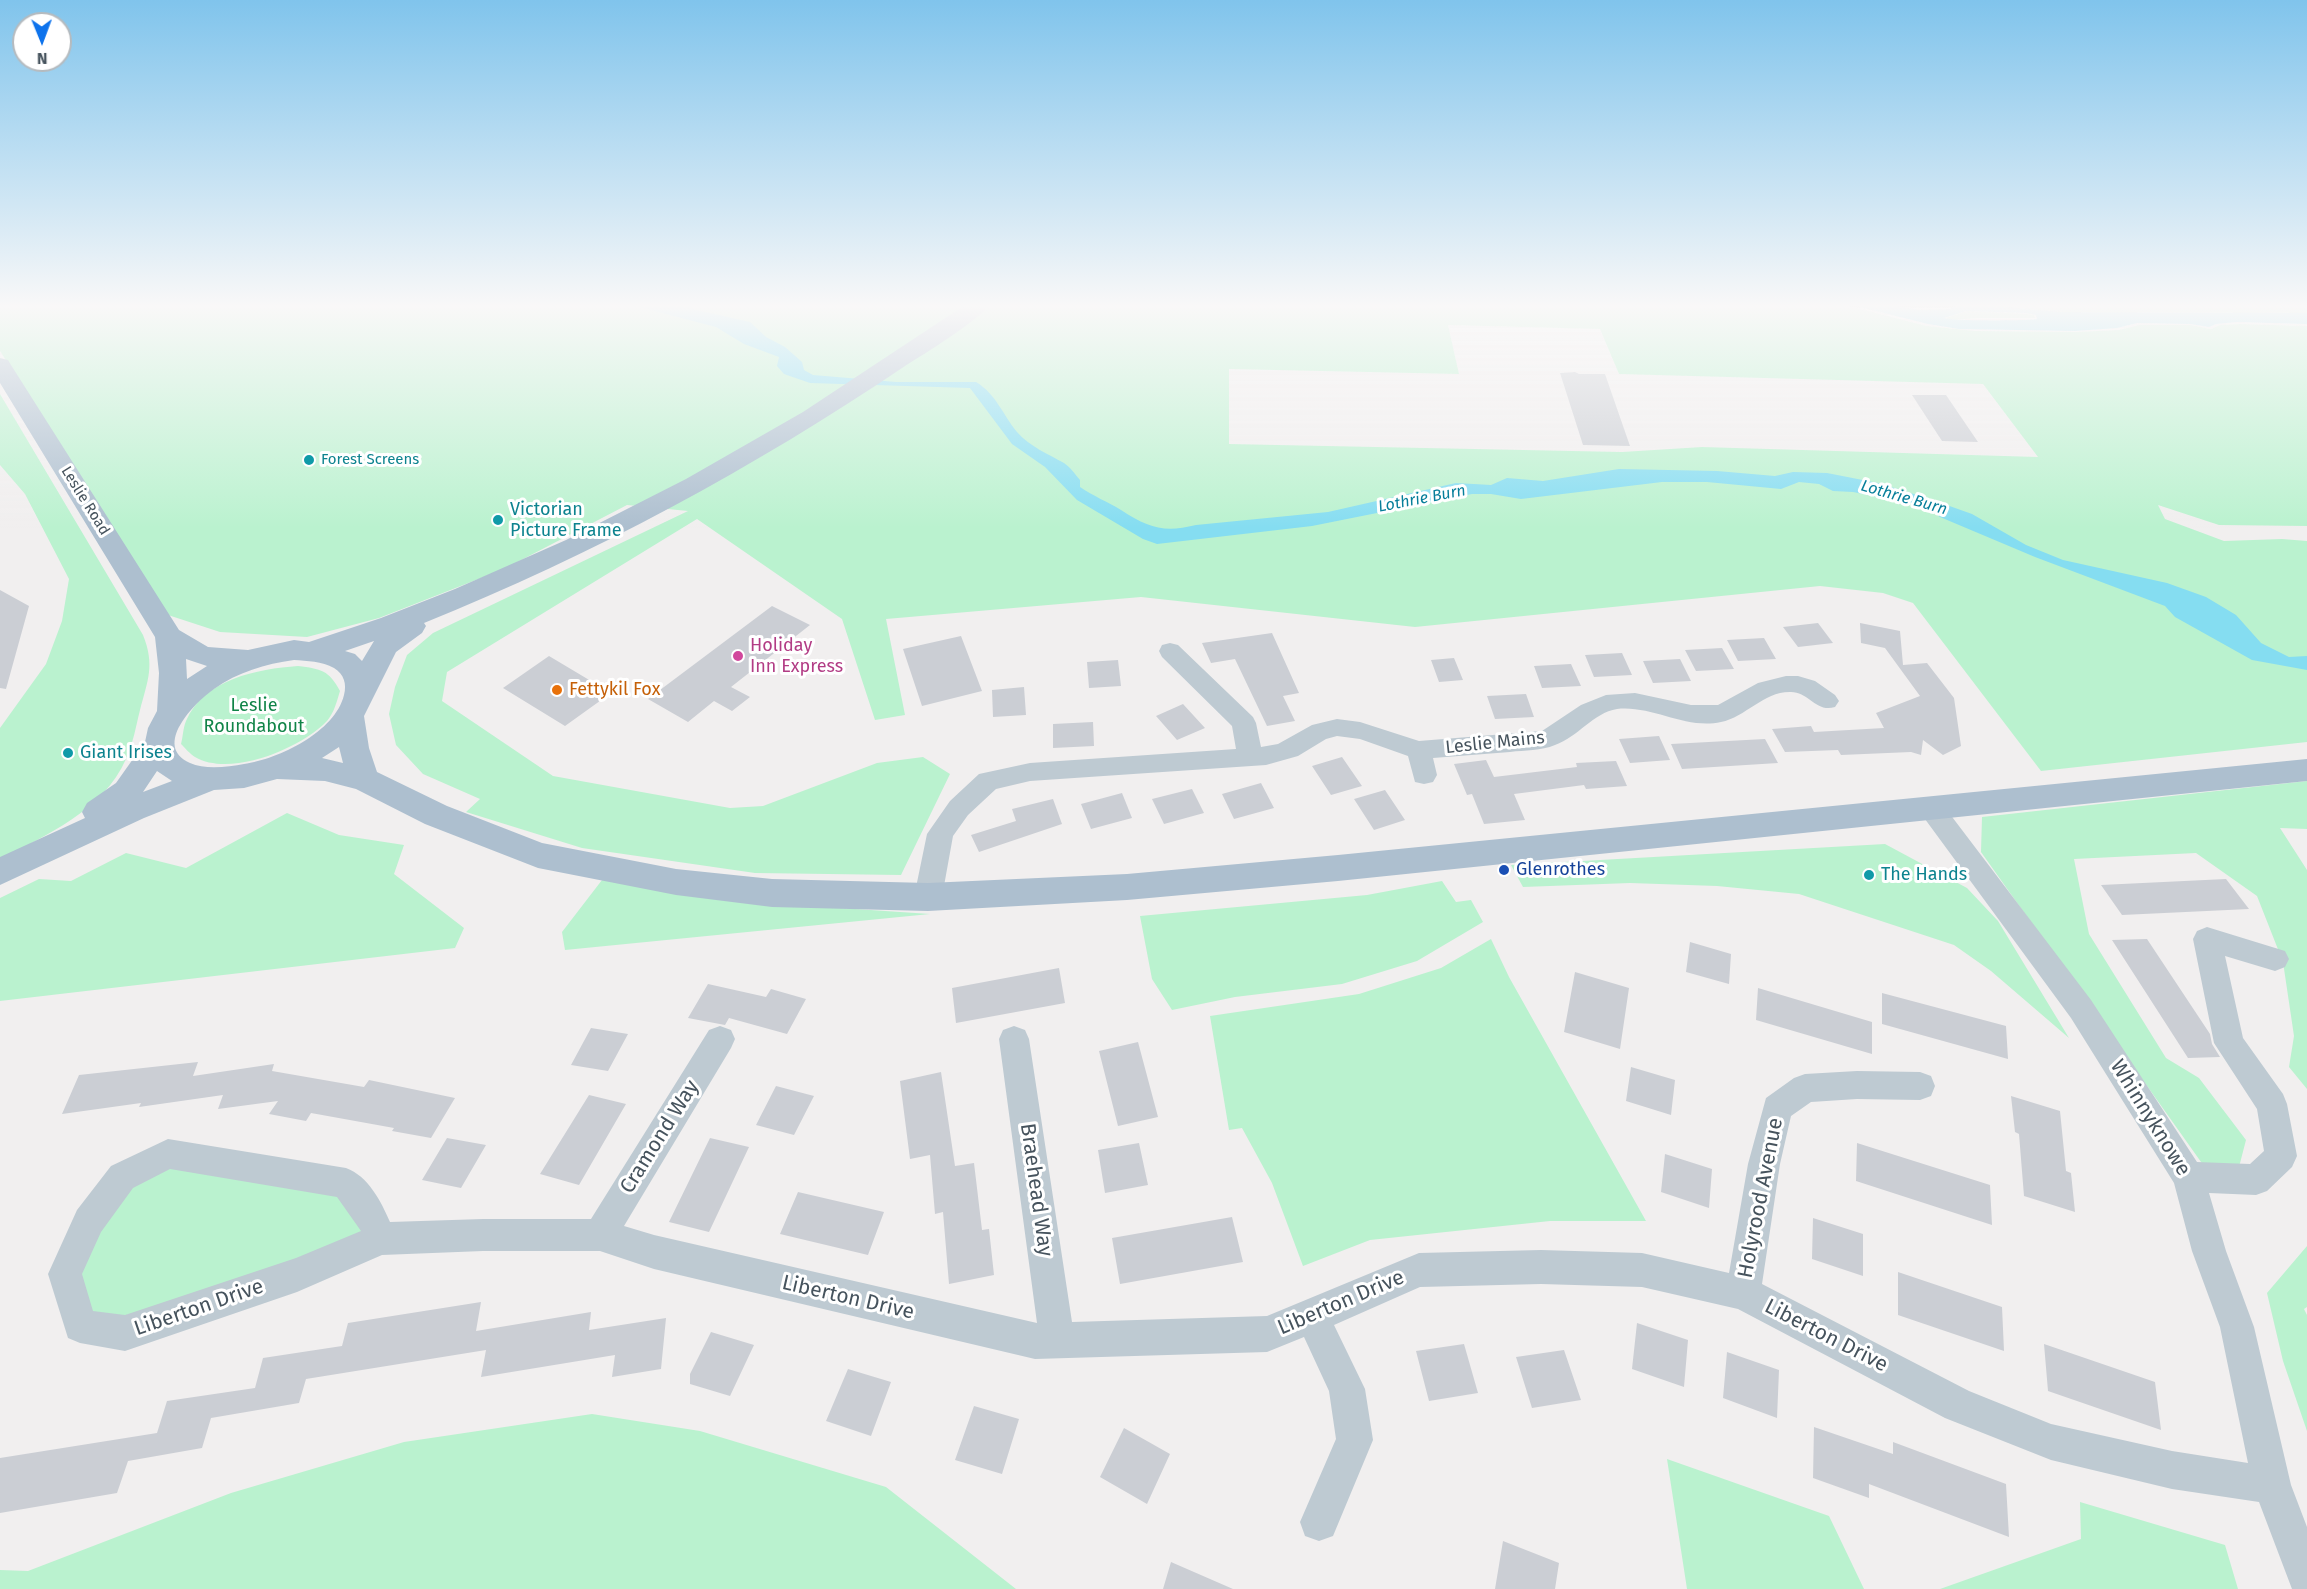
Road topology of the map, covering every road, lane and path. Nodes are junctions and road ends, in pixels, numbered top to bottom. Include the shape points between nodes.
1 (9, 379) edge
2 (870, 379) edge
3 (434, 609) junction
4 (170, 637) junction
5 (315, 650) junction
6 (1170, 651) dead end
7 (249, 659) junction
8 (1827, 701) dead end
9 (355, 703) junction
10 (172, 711) junction
11 (159, 745) junction
12 (1419, 750) junction
13 (1250, 757) junction
14 (278, 768) junction
15 (2307, 770) edge
16 (1424, 775) dead end
17 (210, 779) junction
18 (364, 779) junction
19 (1931, 808) junction
20 (52, 846) junction
21 (0, 872) edge
22 (928, 897) junction
23 (2275, 959) dead end
24 (720, 1039) dead end
25 (1014, 1039) dead end
26 (1920, 1086) dead end
27 (2188, 1177) junction
28 (600, 1235) junction
29 (381, 1239) junction
30 (1743, 1293) junction
31 (1312, 1316) junction
32 (1057, 1340) junction
33 (2272, 1485) junction
34 (1319, 1522) dead end
35 (2307, 1576) edge

1 - 4 main road, Leslie Road
2 - 3 main road via 719,473 617,526
3 - 5 main road via 372,634
3 - 9 main road via 386,646
4 - 7 main road via 202,656
4 - 10 main road
5 - 7 main road
5 - 9 main road via 349,663 358,675
6 - 13 street via 1244,723
7 - 10 main road via 200,684
8 - 12 street, Leslie Mains via 1803,675 1768,687 1720,714 1689,713 1636,701 1607,703 1592,709 1558,736 1544,740
9 - 14 main road via 332,736
9 - 18 main road via 354,748
10 - 11 main road via 162,728
11 - 17 main road via 167,762 184,774
11 - 20 main road via 127,790
12 - 13 street, Leslie Mains via 1360,730 1342,728 1314,734 1280,753
12 - 16 street, Leslie Mains
13 - 22 street, Leslie Mains via 1030,772 988,781 959,808 940,834
14 - 17 main road via 243,777
14 - 18 main road via 325,770
15 - 19 main road
17 - 20 main road
18 - 22 main road via 442,817 538,855 676,882 762,891
19 - 22 main road via 1280,873
19 - 27 street, Whinnyknowe via 2082,1009
20 - 21 main road
23 - 27 street via 2207,939 2229,1043 2272,1104 2282,1156 2256,1180
24 - 28 street, Cramond Way
25 - 32 street, Braehead Way
26 - 30 street, Holyrood Avenue via 1805,1088 1777,1108
27 - 33 street, Whinnyknowe via 2209,1251 2237,1327
28 - 29 street, Liberton Drive
28 - 32 street, Liberton Drive via 654,1252 947,1322 1035,1341
29 - 29 street, Liberton Drive via 297,1275 125,1334 80,1326 64,1274 89,1221 122,1177 168,1154 346,1183 370,1214
30 - 31 street, Liberton Drive via 1642,1270 1419,1270
30 - 33 street, Liberton Drive via 1958,1405 2051,1442 2172,1470
31 - 32 street, Liberton Drive via 1267,1334
31 - 34 street via 1347,1389 1355,1440
33 - 35 street, Whinnyknowe

